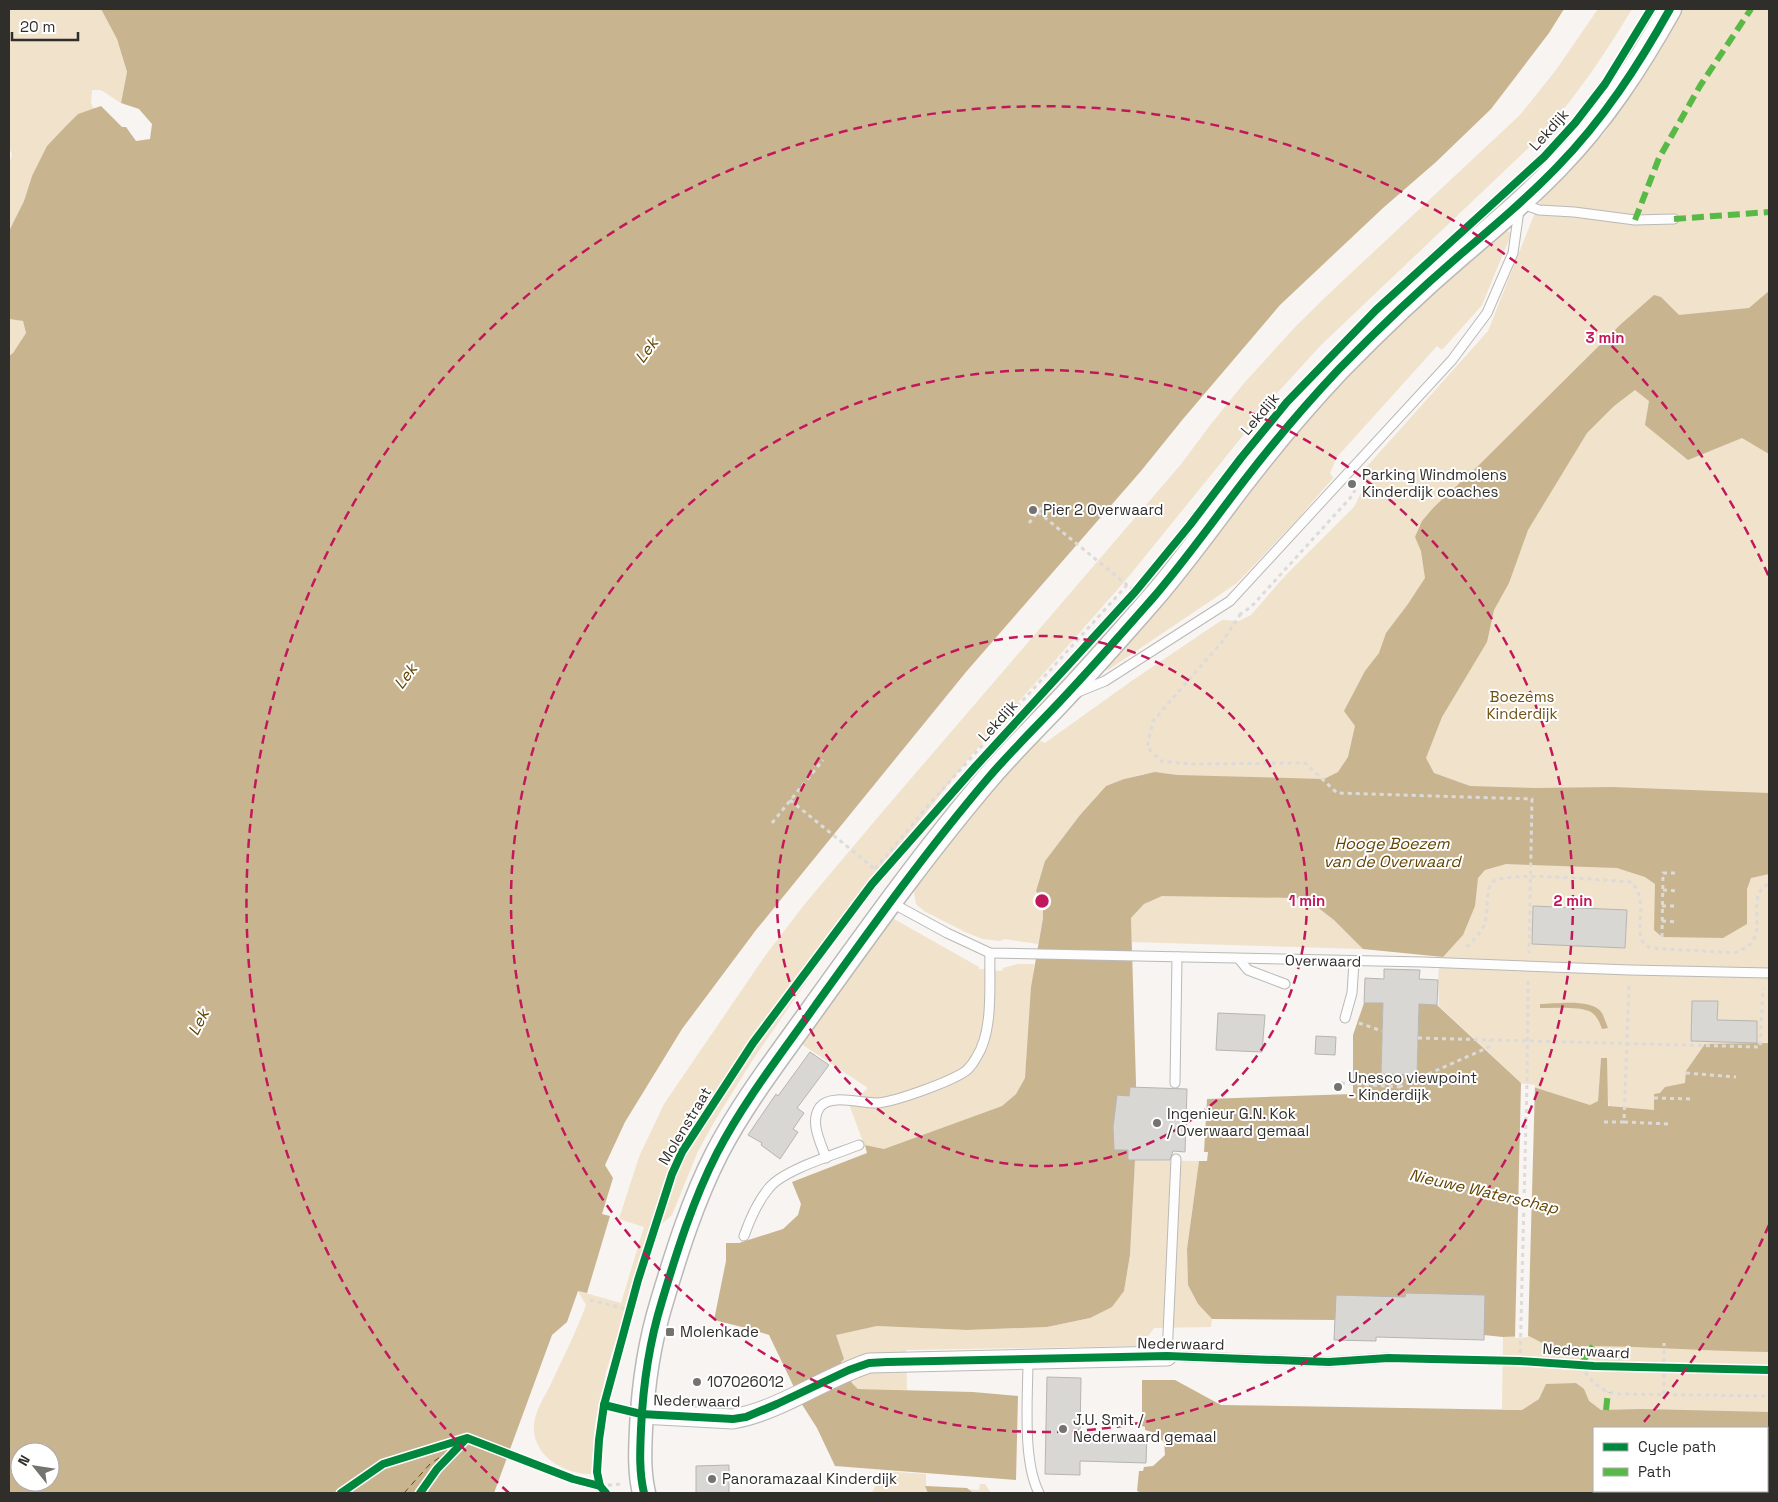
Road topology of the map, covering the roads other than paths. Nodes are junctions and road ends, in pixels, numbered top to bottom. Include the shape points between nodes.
1 (1670, 9) edge
2 (1520, 203) junction
3 (1674, 219) dead end
4 (1064, 698) junction
5 (889, 901) junction
6 (990, 954) junction
7 (1177, 958) junction
8 (1239, 959) junction
9 (1354, 962) junction
10 (1766, 973) edge
11 (1285, 984) dead end
12 (1345, 1018) dead end
13 (1175, 1083) dead end
14 (858, 1145) dead end
15 (826, 1158) junction
16 (1176, 1159) dead end
17 (744, 1236) dead end
18 (1167, 1356) junction
19 (1388, 1358) dead end
20 (1028, 1359) junction
21 (641, 1414) junction
22 (644, 1493) edge
23 (1039, 1493) edge

1 - 2 street, Lekdijk via 1622,89 1596,123
2 - 3 lane via 1539,210 1635,220
2 - 4 street, Lekdijk via 1401,308 1339,369 1272,446 1160,590
2 - 4 lane via 1513,253 1487,313 1452,360 1230,601 1105,681
4 - 5 street, Lekdijk via 990,775
5 - 6 lane, Overwaard
5 - 21 street via 738,1117 718,1152 698,1195 654,1329
6 - 7 lane, Overwaard
6 - 15 lane via 985,1041 968,1070 891,1101 828,1101 816,1115 816,1129
7 - 8 lane, Overwaard
7 - 13 lane
8 - 9 lane, Overwaard
8 - 11 lane via 1248,970
9 - 10 lane, Overwaard
9 - 12 lane via 1352,993
14 - 15 lane
15 - 17 lane via 783,1175 769,1188 751,1216
16 - 18 lane
18 - 19 lane, Nederwaard via 1329,1362
18 - 20 street, Nederwaard
20 - 21 street, Nederwaard via 869,1363 746,1417
20 - 23 lane via 1029,1459
21 - 22 street via 641,1481

